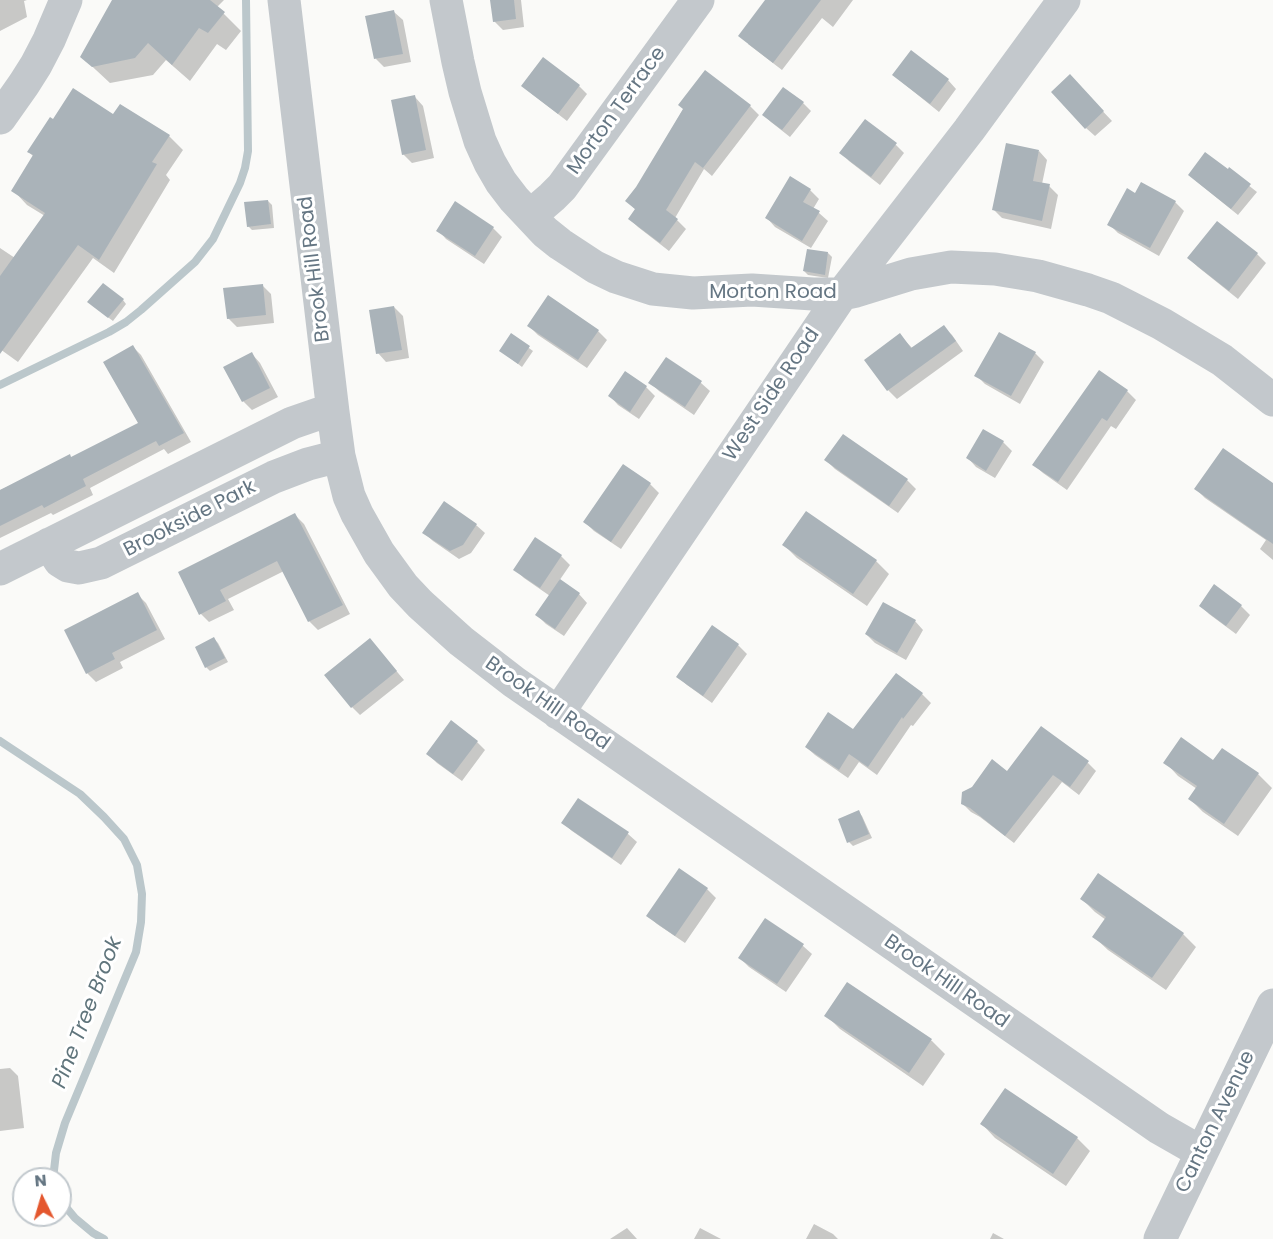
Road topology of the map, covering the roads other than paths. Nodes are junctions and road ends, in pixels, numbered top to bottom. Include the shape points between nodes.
1 (66, 0) edge
2 (284, 0) edge
3 (446, 0) edge
4 (698, 0) edge
5 (1064, 0) edge
6 (0, 118) edge
7 (530, 216) junction
8 (842, 294) junction
9 (1273, 400) edge
10 (333, 412) junction
11 (339, 456) junction
12 (49, 544) junction
13 (0, 569) edge
14 (558, 713) junction
15 (1273, 1005) edge
16 (1201, 1152) junction
17 (1161, 1239) edge

1 - 6 street via 36,65
2 - 10 street, Brook Hill Road
3 - 7 street, Morton Road via 480,141 501,182
4 - 7 street, Morton Terrace via 562,187
5 - 8 street, West Side Road
7 - 8 street, Morton Road via 586,262 653,289
8 - 9 street, Morton Road via 951,267 1038,276 1096,292 1162,324 1222,360
8 - 14 street, West Side Road
10 - 11 street, Brook Hill Road
10 - 12 street, Brookside Park via 292,423
11 - 12 street, Brookside Park via 274,477 101,563 68,566
11 - 14 street, Brook Hill Road via 357,514 403,586 468,647
12 - 13 street, Brookside Park
14 - 16 street, Brook Hill Road via 1159,1128
15 - 16 street, Canton Avenue
16 - 17 street, Canton Avenue

